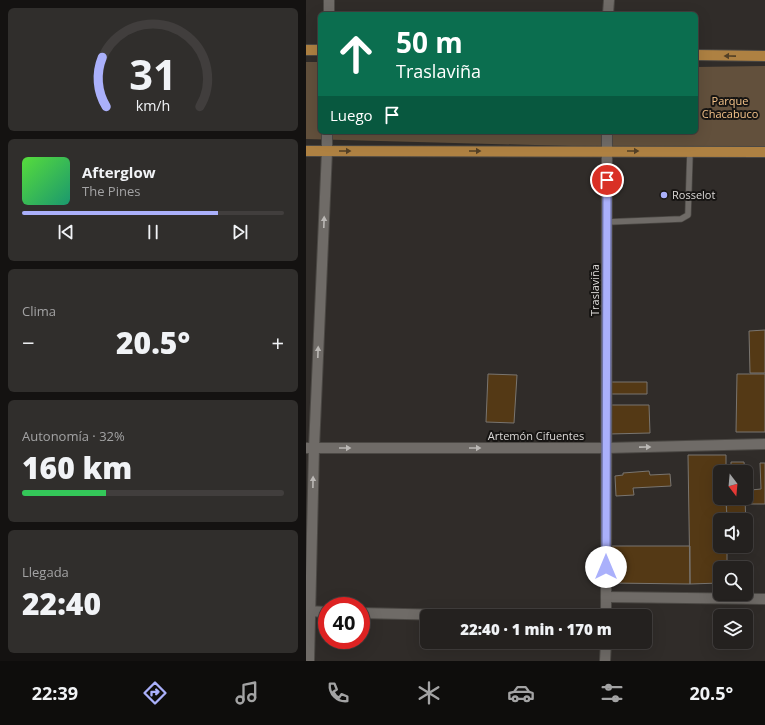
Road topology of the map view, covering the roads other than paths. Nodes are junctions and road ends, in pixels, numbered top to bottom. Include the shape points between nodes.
1 (329, 0) edge
2 (608, 0) edge
3 (329, 12) edge
4 (608, 12) edge
5 (306, 50) edge
6 (318, 50) edge
7 (698, 55) edge
8 (765, 56) edge
9 (327, 134) edge
10 (607, 134) edge
11 (306, 151) edge
12 (327, 151) junction
13 (607, 151) junction
14 (690, 152) junction
15 (765, 152) edge
16 (607, 222) junction
17 (765, 444) edge
18 (310, 448) edge
19 (606, 448) junction
20 (606, 597) junction
21 (765, 599) edge
22 (606, 609) edge
23 (308, 611) edge
24 (318, 612) edge
25 (370, 613) edge
26 (420, 614) edge
27 (606, 649) edge
28 (309, 661) edge
29 (605, 661) edge

1 - 3 street
2 - 4 street
5 - 6 main road
8 -> 7 main road
9 - 12 street
10 - 13 street, Traslaviña
11 - 12 main road
12 -> 13 main road
18 -> 12 street
13 -> 14 main road
13 - 16 street, Traslaviña
14 - 15 main road
14 - 16 lane via 688,215 681,219
16 - 19 street, Traslaviña
19 -> 17 street, Artemón Cifuentes
18 -> 19 street, Artemón Cifuentes
23 -> 18 street
19 - 20 street, Traslaviña
20 - 21 street
20 - 22 street, Traslaviña
23 - 24 street
23 - 28 street
25 - 26 street
27 - 29 street

